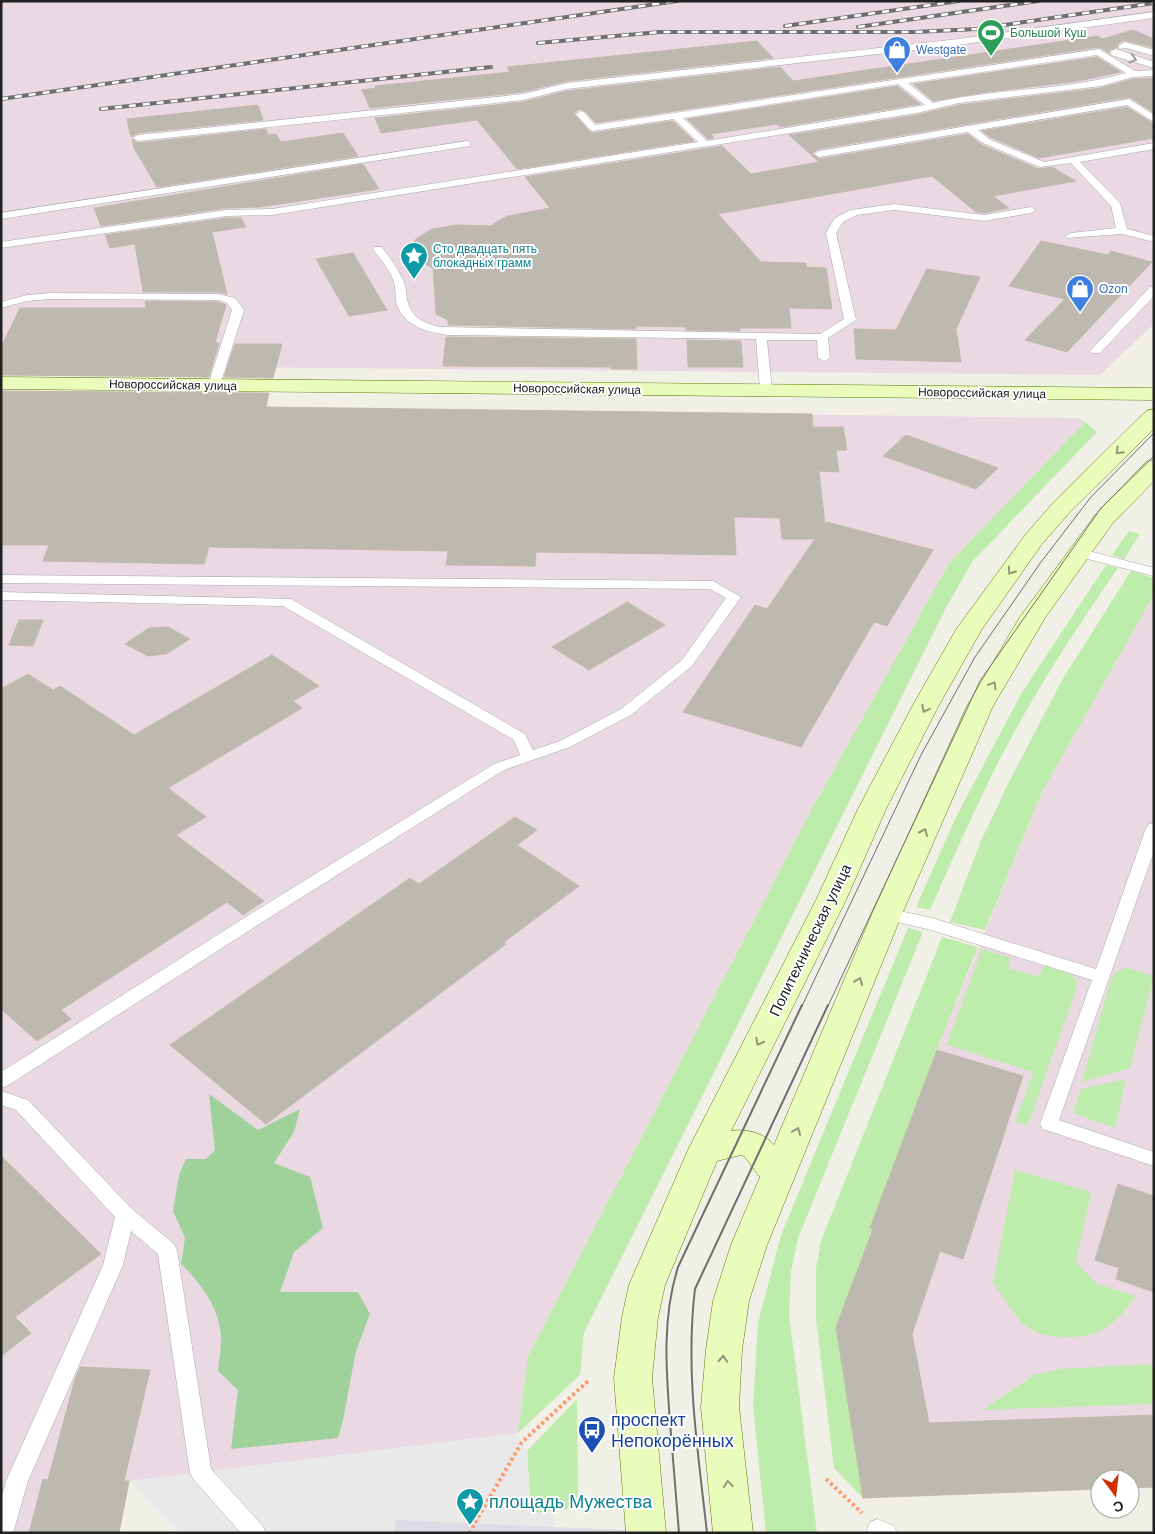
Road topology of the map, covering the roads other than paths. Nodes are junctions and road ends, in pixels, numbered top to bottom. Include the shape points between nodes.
1 (1154, 15) edge
2 (1154, 53) edge
3 (1154, 66) edge
4 (1154, 73) edge
5 (1134, 74) junction
6 (900, 81) junction
7 (931, 106) junction
8 (581, 114) dead end
9 (676, 116) junction
10 (1154, 119) edge
11 (970, 129) junction
12 (138, 138) dead end
13 (467, 144) dead end
14 (704, 144) junction
15 (1154, 146) edge
16 (819, 154) dead end
17 (1073, 160) junction
18 (1031, 210) dead end
19 (1, 216) edge
20 (1122, 231) junction
21 (1072, 236) dead end
22 (1154, 239) edge
23 (1, 245) edge
24 (378, 249) dead end
25 (1154, 289) edge
26 (1, 305) edge
27 (761, 336) junction
28 (822, 337) junction
29 (1096, 351) dead end
30 (824, 358) dead end
31 (1, 376) edge
32 (215, 382) junction
33 (1, 383) edge
34 (766, 387) junction
35 (1154, 387) edge
36 (1154, 394) edge
37 (1154, 416) edge
38 (1154, 467) edge
39 (1081, 553) junction
40 (1154, 572) edge
41 (1, 579) edge
42 (1, 596) edge
43 (528, 757) junction
44 (1154, 828) edge
45 (887, 914) junction
46 (1101, 978) junction
47 (1, 1081) edge
48 (1, 1098) edge
49 (705, 1150) junction
50 (1154, 1159) edge
51 (779, 1176) junction
52 (124, 1214) junction
53 (2, 1533) edge
54 (255, 1533) edge
55 (646, 1533) edge
56 (733, 1533) edge

1 - 12 lane via 950,43 567,86 523,97
2 -> 3 lane via 1125,45 1114,53
4 - 5 lane
5 - 6 lane via 1099,52
5 - 7 lane via 1101,83
6 - 7 lane
6 - 9 lane
7 - 14 lane
8 - 9 lane via 593,128
9 - 14 lane
10 - 11 lane via 1129,102
11 - 16 lane
11 - 17 lane via 986,141 1043,165
13 - 19 lane
14 - 23 lane via 272,212 227,214
15 - 17 lane
17 - 20 lane via 1116,205
18 - 28 lane via 984,218 894,207 855,212 839,220 831,232 850,320
20 - 21 lane
20 - 22 lane
24 - 27 lane via 398,280 406,314 415,323 430,329 448,332
25 - 29 lane
26 - 32 lane via 50,296 230,299 238,310
27 - 28 lane
27 - 34 lane
28 - 30 lane
31 - 32 main road, Новороссийская улица
32 - 33 main road, Новороссийская улица
32 - 34 main road, Новороссийская улица
34 - 35 main road, Новороссийская улица
34 - 36 main road, Новороссийская улица
37 -> 49 main road, Политехническая улица via 1063,506 970,628 872,809 831,900
38 - 39 main road via 1104,519
39 - 40 lane
45 -> 39 main road via 980,706 1033,617
41 - 43 lane via 713,585 734,597 687,663 626,712 565,744
42 - 43 lane via 286,602 520,737
43 - 47 lane via 499,767
44 - 46 lane
45 - 46 lane via 932,924
51 -> 45 main road
46 - 50 lane via 1049,1124
48 - 52 lane via 22,1105
49 - 51 main road via 741,1142 756,1147
49 - 55 main road, Политехническая улица via 647,1285 640,1317 633,1378
56 -> 51 main road via 720,1408 724,1350 731,1301 749,1244
52 - 53 lane via 113,1265 17,1481
52 - 54 lane via 167,1250 201,1473

